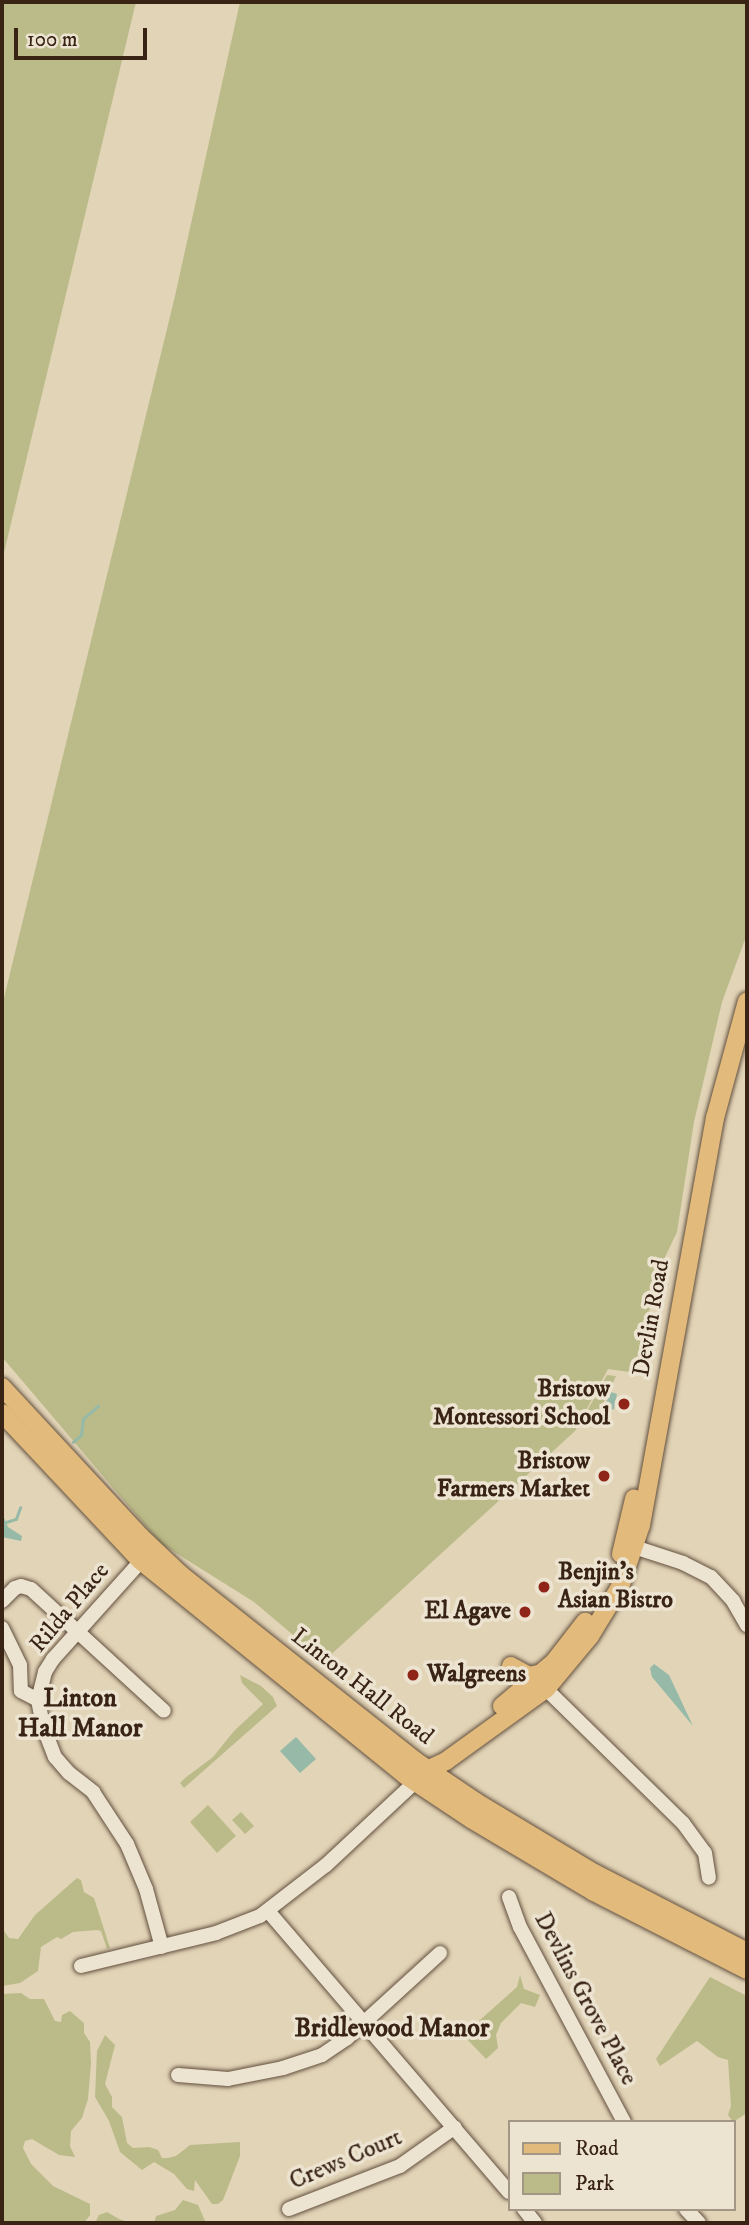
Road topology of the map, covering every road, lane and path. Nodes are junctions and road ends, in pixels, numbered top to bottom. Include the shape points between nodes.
1 (747, 1001) edge
2 (2, 1387) edge
3 (2, 1413) edge
4 (630, 1546) junction
5 (141, 1561) junction
6 (2, 1601) edge
7 (747, 1625) edge
8 (2, 1628) edge
9 (76, 1632) junction
10 (545, 1681) junction
11 (512, 1699) junction
12 (38, 1700) junction
13 (164, 1711) dead end
14 (421, 1776) junction
15 (709, 1878) dead end
16 (509, 1897) dead end
17 (268, 1912) junction
18 (162, 1947) junction
19 (747, 1952) edge
20 (440, 1953) dead end
21 (80, 1966) dead end
22 (747, 1970) edge
23 (365, 2022) junction
24 (178, 2075) dead end
25 (623, 2120) edge
26 (455, 2127) junction
27 (508, 2191) edge
28 (289, 2209) dead end

1 - 4 main road, Devlin Road via 715,1118 690,1243 671,1302
2 - 14 main road, Linton Hall Road via 181,1575
3 - 5 main road, Linton Hall Road
4 - 7 street via 711,1577
4 - 10 main road, Devlin Road via 620,1587 594,1630
5 - 9 street, Rilda Place
5 - 14 main road, Linton Hall Road
6 - 9 street via 15,1588 26,1587
8 - 12 street via 20,1665 20,1691
9 - 12 street, Rilda Place via 45,1672
9 - 13 street
10 - 11 main road, Devlin Road
10 - 11 main road via 511,1666 516,1684
10 - 14 main road, Devlin Road
10 - 15 street via 692,1834 705,1853
11 - 14 main road, Devlin Road via 435,1754
12 - 18 street via 55,1757 93,1792 127,1844 146,1889
14 - 17 street
14 - 19 main road, Linton Hall Road
14 - 22 main road, Linton Hall Road via 594,1892
16 - 25 street, Devlins Grove Place via 520,1927
17 - 18 street via 216,1933
17 - 23 street
18 - 21 street
20 - 23 street
23 - 24 street via 336,2046 306,2062 228,2079
23 - 26 street
26 - 27 street
26 - 28 street, Crews Court via 400,2166

